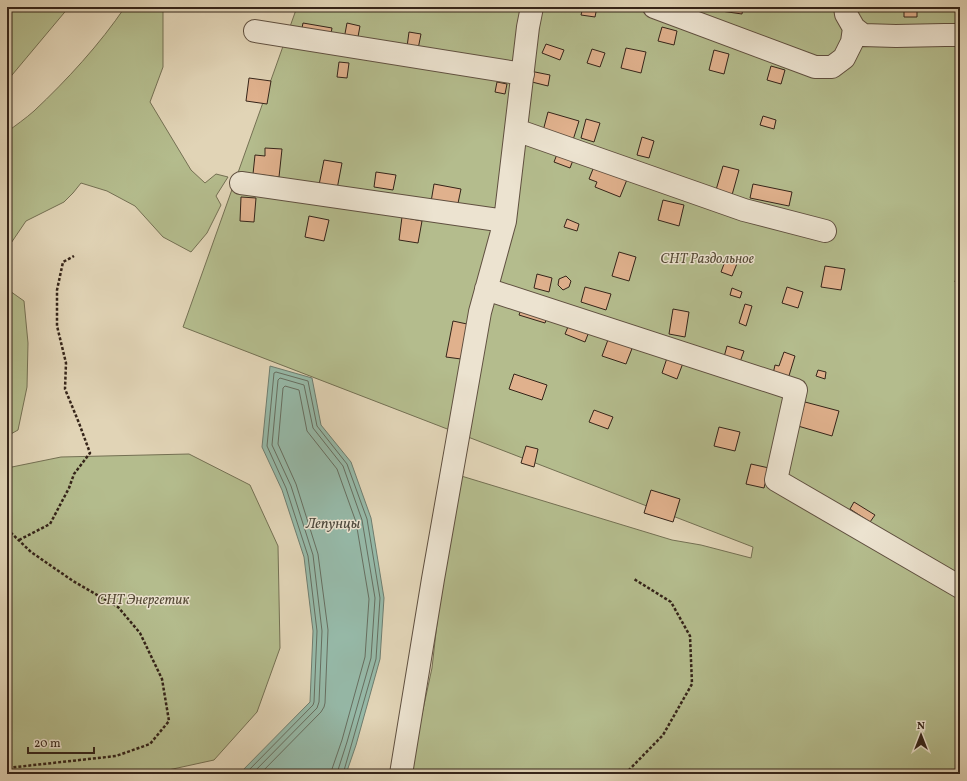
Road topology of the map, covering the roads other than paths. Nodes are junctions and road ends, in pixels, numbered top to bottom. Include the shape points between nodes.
1 (532, 7) edge
2 (654, 7) edge
3 (845, 7) edge
4 (854, 28) junction
5 (255, 31) dead end
6 (960, 36) edge
7 (523, 74) junction
8 (516, 130) junction
9 (241, 182) dead end
10 (504, 221) junction
11 (825, 231) dead end
12 (486, 289) junction
13 (960, 587) edge
14 (401, 774) edge

1 - 7 lane
2 - 4 lane via 815,67 832,67 844,58 852,42
3 - 4 lane
4 - 6 lane via 863,35
5 - 7 lane
7 - 8 lane
8 - 10 lane
8 - 11 lane via 744,210
9 - 10 lane
10 - 12 lane
12 - 13 lane via 796,390 776,480
12 - 14 lane via 434,572

